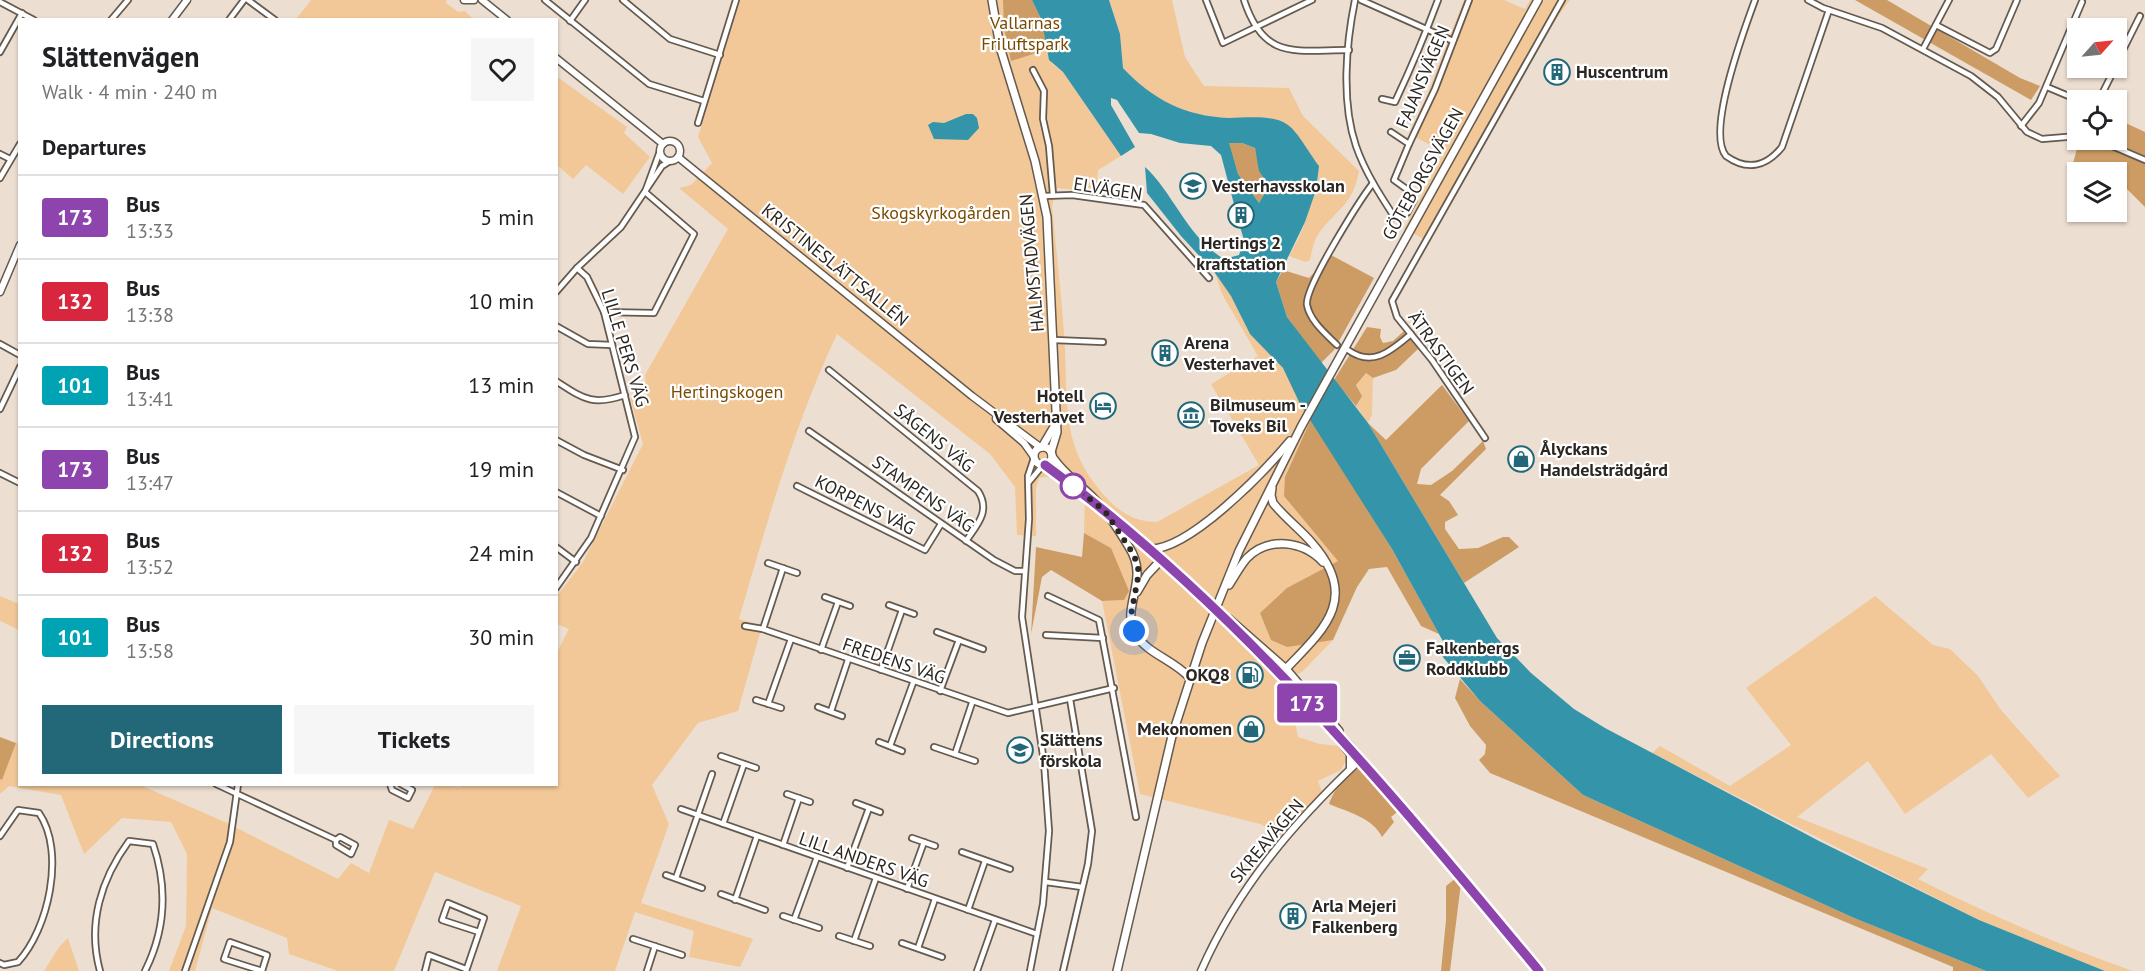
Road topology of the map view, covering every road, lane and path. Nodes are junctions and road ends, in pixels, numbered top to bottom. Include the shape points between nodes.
1 (128, 0) edge
2 (187, 0) edge
3 (246, 0) edge
4 (464, 0) edge
5 (474, 0) edge
6 (482, 0) edge
7 (545, 0) edge
8 (585, 0) edge
9 (622, 0) edge
10 (736, 0) edge
11 (992, 0) edge
12 (1206, 0) edge
13 (1244, 0) edge
14 (1312, 0) edge
15 (1355, 0) edge
16 (1361, 0) edge
17 (1438, 0) edge
18 (1470, 0) edge
19 (1538, 0) edge
20 (1562, 0) edge
21 (1755, 0) edge
22 (1808, 0) edge
23 (1949, 0) edge
24 (2017, 0) edge
25 (0, 2) edge
26 (2082, 2) dead end
27 (1829, 10) junction
28 (22, 13) junction
29 (2140, 16) dead end
30 (19, 18) edge
31 (31, 18) edge
32 (113, 18) edge
33 (174, 18) edge
34 (231, 18) edge
35 (272, 18) edge
36 (504, 18) edge
37 (18, 20) edge
38 (570, 21) junction
39 (1936, 25) junction
40 (1256, 27) junction
41 (1427, 31) junction
42 (1453, 41) junction
43 (2127, 43) edge
44 (1923, 49) junction
45 (1349, 50) junction
46 (0, 52) edge
47 (720, 55) junction
48 (558, 60) edge
49 (1033, 70) dead end
50 (2047, 87) junction
51 (2067, 95) edge
52 (1382, 99) dead end
53 (704, 101) junction
54 (698, 123) dead end
55 (2021, 126) junction
56 (1391, 132) dead end
57 (2067, 137) edge
58 (663, 144) junction
59 (1409, 144) junction
60 (18, 147) edge
61 (2122, 150) edge
62 (660, 151) junction
63 (0, 154) edge
64 (678, 157) junction
65 (10, 159) junction
66 (2145, 160) edge
67 (670, 161) junction
68 (0, 178) edge
69 (1373, 183) junction
70 (645, 192) junction
71 (1053, 195) junction
72 (1044, 196) junction
73 (18, 250) edge
74 (577, 268) junction
75 (1209, 278) dead end
76 (558, 290) edge
77 (0, 292) edge
78 (604, 312) junction
79 (558, 327) edge
80 (1412, 334) junction
81 (1053, 340) junction
82 (1103, 342) dead end
83 (0, 344) edge
84 (612, 345) junction
85 (1337, 345) dead end
86 (1348, 350) dead end
87 (18, 354) edge
88 (829, 370) dead end
89 (18, 371) edge
90 (558, 382) edge
91 (625, 395) junction
92 (972, 396) junction
93 (0, 409) edge
94 (1056, 423) junction
95 (1302, 424) junction
96 (809, 431) dead end
97 (1485, 438) dead end
98 (558, 441) edge
99 (1041, 447) junction
100 (1052, 454) junction
101 (1034, 457) junction
102 (1044, 465) junction
103 (623, 470) junction
104 (1278, 472) junction
105 (0, 473) edge
106 (18, 482) edge
107 (1029, 482) junction
108 (797, 486) dead end
109 (558, 493) edge
110 (1105, 511) junction
111 (601, 516) junction
112 (941, 524) junction
113 (1178, 540) junction
114 (966, 541) junction
115 (558, 548) edge
116 (1148, 549) junction
117 (1161, 560) junction
118 (576, 562) junction
119 (768, 563) dead end
120 (783, 568) junction
121 (1331, 571) junction
122 (1025, 572) junction
123 (797, 573) dead end
124 (1177, 575) junction
125 (558, 585) edge
126 (1135, 594) junction
127 (1221, 594) junction
128 (1048, 596) dead end
129 (825, 597) dead end
130 (838, 602) junction
131 (889, 605) dead end
132 (850, 606) dead end
133 (903, 610) junction
134 (914, 614) dead end
135 (746, 626) dead end
136 (763, 629) junction
137 (937, 632) dead end
138 (1046, 635) dead end
139 (1103, 638) junction
140 (791, 639) junction
141 (959, 640) junction
142 (983, 649) dead end
143 (821, 650) junction
144 (849, 660) junction
145 (880, 670) junction
146 (1283, 672) junction
147 (1190, 678) junction
148 (913, 682) junction
149 (1114, 688) junction
150 (940, 691) junction
151 (1070, 699) junction
152 (756, 700) dead end
153 (972, 703) junction
154 (768, 704) junction
155 (818, 707) dead end
156 (1035, 707) junction
157 (781, 708) dead end
158 (831, 711) junction
159 (842, 716) dead end
160 (1325, 723) junction
161 (879, 742) dead end
162 (1348, 745) junction
163 (890, 746) junction
164 (934, 747) dead end
165 (902, 751) dead end
166 (955, 754) junction
167 (720, 756) dead end
168 (1360, 759) junction
169 (975, 761) dead end
170 (744, 764) junction
171 (756, 768) dead end
172 (1350, 769) junction
173 (712, 774) dead end
174 (220, 786) edge
175 (238, 786) edge
176 (392, 786) edge
177 (404, 786) edge
178 (237, 794) junction
179 (787, 794) dead end
180 (799, 798) junction
181 (810, 802) dead end
182 (856, 803) dead end
183 (869, 808) junction
184 (681, 809) dead end
185 (880, 812) dead end
186 (698, 816) junction
187 (1136, 817) dead end
188 (723, 824) junction
189 (0, 836) edge
190 (757, 837) junction
191 (912, 838) dead end
192 (336, 840) dead end
193 (924, 842) junction
194 (783, 845) junction
195 (935, 846) dead end
196 (962, 852) dead end
197 (816, 857) junction
198 (985, 861) junction
199 (847, 868) junction
200 (1010, 869) dead end
201 (666, 875) dead end
202 (676, 878) junction
203 (876, 878) junction
204 (1046, 882) junction
205 (1082, 887) junction
206 (702, 888) dead end
207 (907, 889) junction
208 (721, 894) dead end
209 (935, 899) junction
210 (735, 900) junction
211 (765, 910) dead end
212 (968, 910) junction
213 (783, 916) dead end
214 (794, 920) junction
215 (994, 920) junction
216 (819, 928) dead end
217 (479, 932) junction
218 (1037, 934) junction
219 (839, 936) dead end
220 (633, 939) dead end
221 (854, 941) junction
222 (902, 943) dead end
223 (655, 946) junction
224 (870, 946) dead end
225 (918, 948) junction
226 (682, 955) dead end
227 (942, 957) dead end
228 (2, 964) edge
229 (466, 970) edge
230 (3, 971) edge
231 (100, 971) edge
232 (145, 971) edge
233 (185, 971) edge
234 (262, 971) edge
235 (425, 971) edge
236 (647, 971) edge
237 (977, 971) edge
238 (1030, 971) edge
239 (1064, 971) edge
240 (1117, 971) edge
241 (1201, 971) edge
242 (1539, 971) edge

1 - 32 street
2 - 33 street
3 - 34 street
3 - 35 street
4 - 5 street
6 - 36 street
7 - 38 street
8 - 38 street
9 - 47 street via 670,39
10 - 47 street
11 - 72 main road, HALMSTADVÄGEN via 1000,47
12 - 40 street via 1223,43
13 - 40 street
14 - 40 street
15 - 45 street
16 - 41 street
17 - 41 street
18 - 42 street, FAJANSVÄGEN
19 - 95 main road, GÖTEBORGSVÄGEN
20 - 80 street, ÄTRASTIGEN via 1393,298 1393,309
21 - 27 street via 1727,91 1718,138 1726,156 1745,166 1764,164 1782,147
22 - 27 street
23 - 39 street
24 - 39 street via 1996,49 1990,53
25 - 28 street
26 - 50 street
27 - 44 street via 1882,28
28 - 30 street
28 - 31 street
29 - 43 street
37 - 46 street
38 - 53 street via 649,84
39 - 44 street
40 - 45 street via 1274,46
41 - 42 street
41 - 52 street via 1395,102
42 - 59 street, FAJANSVÄGEN
44 - 55 street via 1983,84
45 - 69 street via 1350,117 1355,145
47 - 53 street
48 - 58 street
49 - 71 street via 1044,92 1043,119
50 - 51 street
50 - 55 street
53 - 54 street
55 - 57 street via 2042,139
56 - 59 street, FAJANSVÄGEN
58 - 62 street
58 - 64 street via 670,140 677,143 681,150
59 - 69 street via 1394,180 1412,193 1414,200 1407,213 1395,218
60 - 65 street
61 - 66 street
62 - 67 street
62 - 70 street
63 - 65 street
64 - 67 street
64 - 92 street, KRISTINESLÄTTSALLÉN
65 - 68 street
67 - 70 street via 662,166
69 - 85 street via 1307,299 1310,314
70 - 74 street via 621,227
70 - 78 street via 694,234 654,313
71 - 72 street, ELVÄGEN
71 - 75 street, ELVÄGEN via 1144,206
72 - 81 main road, HALMSTADVÄGEN
73 - 77 street
74 - 76 street
74 - 78 street, LILLE PERS VÄG via 587,277
78 - 84 street, LILLE PERS VÄG
79 - 84 street via 588,344
80 - 86 street via 1388,353 1371,359
80 - 97 street, ÄTRASTIGEN
81 - 82 street
81 - 94 main road, HALMSTADVÄGEN
83 - 87 street
84 - 91 street, LILLE PERS VÄG
88 - 114 street, SÅGENS VÄG via 978,491 984,513
89 - 93 street
90 - 91 street via 601,402
91 - 103 street, LILLE PERS VÄG via 635,441
92 - 99 street, KRISTINESLÄTTSALLÉN
92 - 101 street, KRISTINESLÄTTSALLÉN
94 - 99 main road via 1049,440
94 - 100 main road, HALMSTADVÄGEN
95 - 104 main road
95 - 113 main road via 1273,463 1246,490
96 - 112 street, STAMPENS VÄG
98 - 103 street
99 - 100 main road
99 - 101 main road
100 - 102 main road
100 - 110 main road via 1062,470
101 - 102 main road
101 - 107 street
102 - 107 street
102 - 110 main road
103 - 111 street
104 - 121 main road via 1271,491 1273,503 1323,556
104 - 127 main road
105 - 106 street
107 - 122 street
108 - 112 street, KORPENS VÄG via 925,550
109 - 111 street
110 - 116 main road
110 - 126 main road via 1137,563
111 - 118 street
112 - 114 street, STAMPENS VÄG
113 - 116 main road via 1163,549
113 - 124 main road via 1166,559
114 - 122 street, STAMPENS VÄG via 1006,568
115 - 118 street
116 - 117 main road
117 - 124 main road
117 - 126 main road
118 - 125 street
119 - 120 street
120 - 123 street
120 - 136 street
121 - 127 main road via 1300,546 1270,545 1248,557
121 - 146 main road via 1336,594 1330,619
122 - 156 street via 1023,626
124 - 146 main road, bridge via 1245,631
126 - 147 main road via 1131,615 1137,636
127 - 147 main road
128 - 139 street via 1099,620
129 - 130 street
130 - 132 street
130 - 143 street
131 - 133 street
133 - 134 street
133 - 145 street
135 - 136 street, FREDENS VÄG
136 - 140 street, FREDENS VÄG
137 - 141 street
138 - 139 street
139 - 149 street
140 - 143 street, FREDENS VÄG
140 - 154 street
141 - 142 street
141 - 150 street
143 - 144 street, FREDENS VÄG
144 - 145 street, FREDENS VÄG
144 - 158 street
145 - 148 street, FREDENS VÄG
146 - 160 main road
146 - 162 main road via 1321,708
147 - 240 main road via 1163,770
148 - 150 street, FREDENS VÄG
148 - 163 street
149 - 151 street, FREDENS VÄG
149 - 187 street
150 - 153 street, FREDENS VÄG
151 - 156 street, FREDENS VÄG
151 - 205 street via 1091,821 1090,852
152 - 154 street
153 - 156 street, FREDENS VÄG via 1008,713
153 - 166 street
154 - 157 street
155 - 158 street
156 - 204 street via 1048,802
158 - 159 street
160 - 162 main road
160 - 172 street via 1350,754
161 - 163 street
162 - 168 main road
163 - 165 street
164 - 166 street
166 - 169 street
167 - 170 street
168 - 172 street, SKREAVÄGEN
168 - 242 main road
170 - 171 street
170 - 188 street
172 - 241 street, SKREAVÄGEN via 1248,883 1216,936
173 - 186 street
174 - 178 street
175 - 178 street
176 - 177 street via 392,790 408,798 412,790
178 - 192 street
178 - 233 street via 230,842
179 - 180 street
180 - 181 street
180 - 194 street
182 - 183 street
183 - 185 street
183 - 199 street
184 - 186 street, LILL ANDERS VÄG
186 - 188 street, LILL ANDERS VÄG
186 - 202 street
188 - 190 street, LILL ANDERS VÄG
189 - 228 street via 15,812 29,811 41,815 51,853 50,892 40,928 23,957 15,964
190 - 194 street, LILL ANDERS VÄG
190 - 210 street
191 - 193 street
193 - 195 street
193 - 207 street
194 - 197 street, LILL ANDERS VÄG
196 - 198 street
197 - 199 street, LILL ANDERS VÄG
197 - 214 street
198 - 200 street
198 - 212 street
199 - 203 street, LILL ANDERS VÄG
201 - 202 street
202 - 206 street
203 - 207 street, LILL ANDERS VÄG
203 - 221 street
204 - 205 street
204 - 218 street
205 - 239 street
207 - 209 street, LILL ANDERS VÄG
208 - 210 street
209 - 212 street, LILL ANDERS VÄG
209 - 225 street
210 - 211 street
212 - 215 street, LILL ANDERS VÄG
213 - 214 street
214 - 216 street
215 - 218 street, LILL ANDERS VÄG
215 - 237 street
217 - 217 street via 442,920 448,903 484,918
217 - 229 street
218 - 238 street
219 - 221 street
220 - 223 street
221 - 224 street
222 - 225 street
223 - 226 street
223 - 236 street
225 - 227 street
228 - 230 street
229 - 235 street via 429,955
231 - 232 street via 95,930 100,894 129,841 153,844 161,872 164,900 158,940
234 - 234 street via 267,955 230,942 224,959

